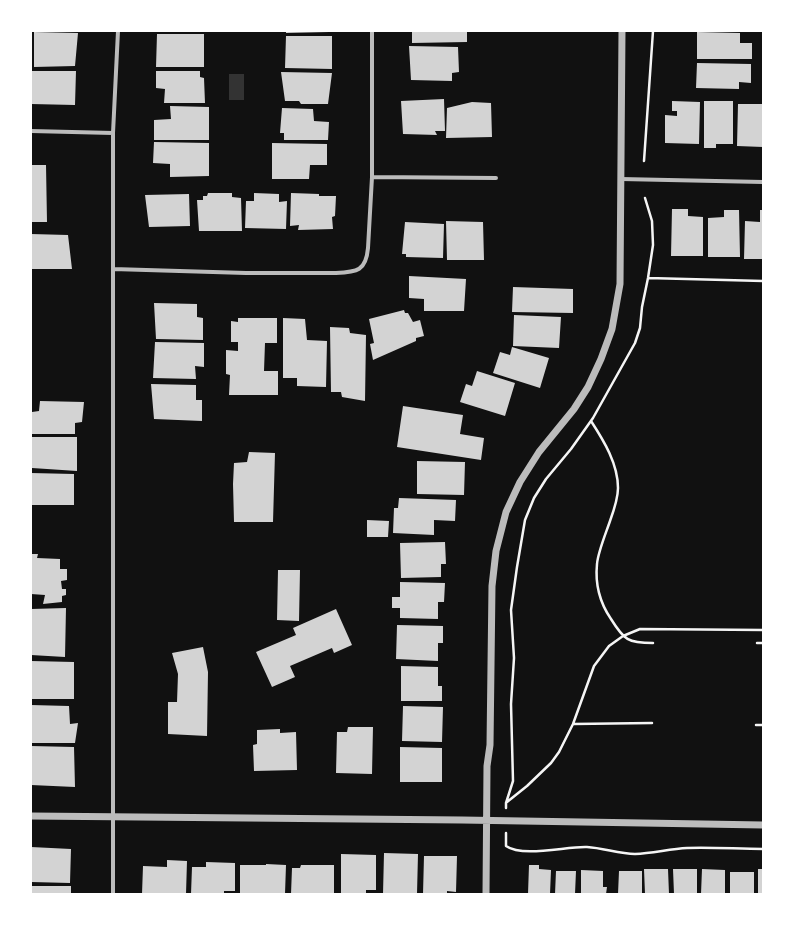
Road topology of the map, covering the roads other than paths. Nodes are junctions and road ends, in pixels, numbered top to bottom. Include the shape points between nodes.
1 (118, 31) edge
2 (372, 31) edge
3 (622, 31) edge
4 (31, 131) edge
5 (113, 133) junction
6 (372, 177) junction
7 (496, 178) dead end
8 (621, 179) junction
9 (763, 182) edge
10 (113, 269) junction
11 (31, 816) edge
12 (113, 816) junction
13 (486, 820) junction
14 (763, 825) edge
15 (113, 894) edge
16 (486, 894) edge

1 - 5 street
2 - 6 street
3 - 8 street
4 - 5 street
5 - 10 street
6 - 7 street
6 - 10 street via 367,258 359,270 336,273 246,273
8 - 9 street
8 - 13 street via 620,284 612,329 588,387 574,409 539,452 520,482 506,512 496,550 492,586 490,745
10 - 12 street
11 - 12 street
12 - 13 street
12 - 15 street
13 - 14 street
13 - 16 street

